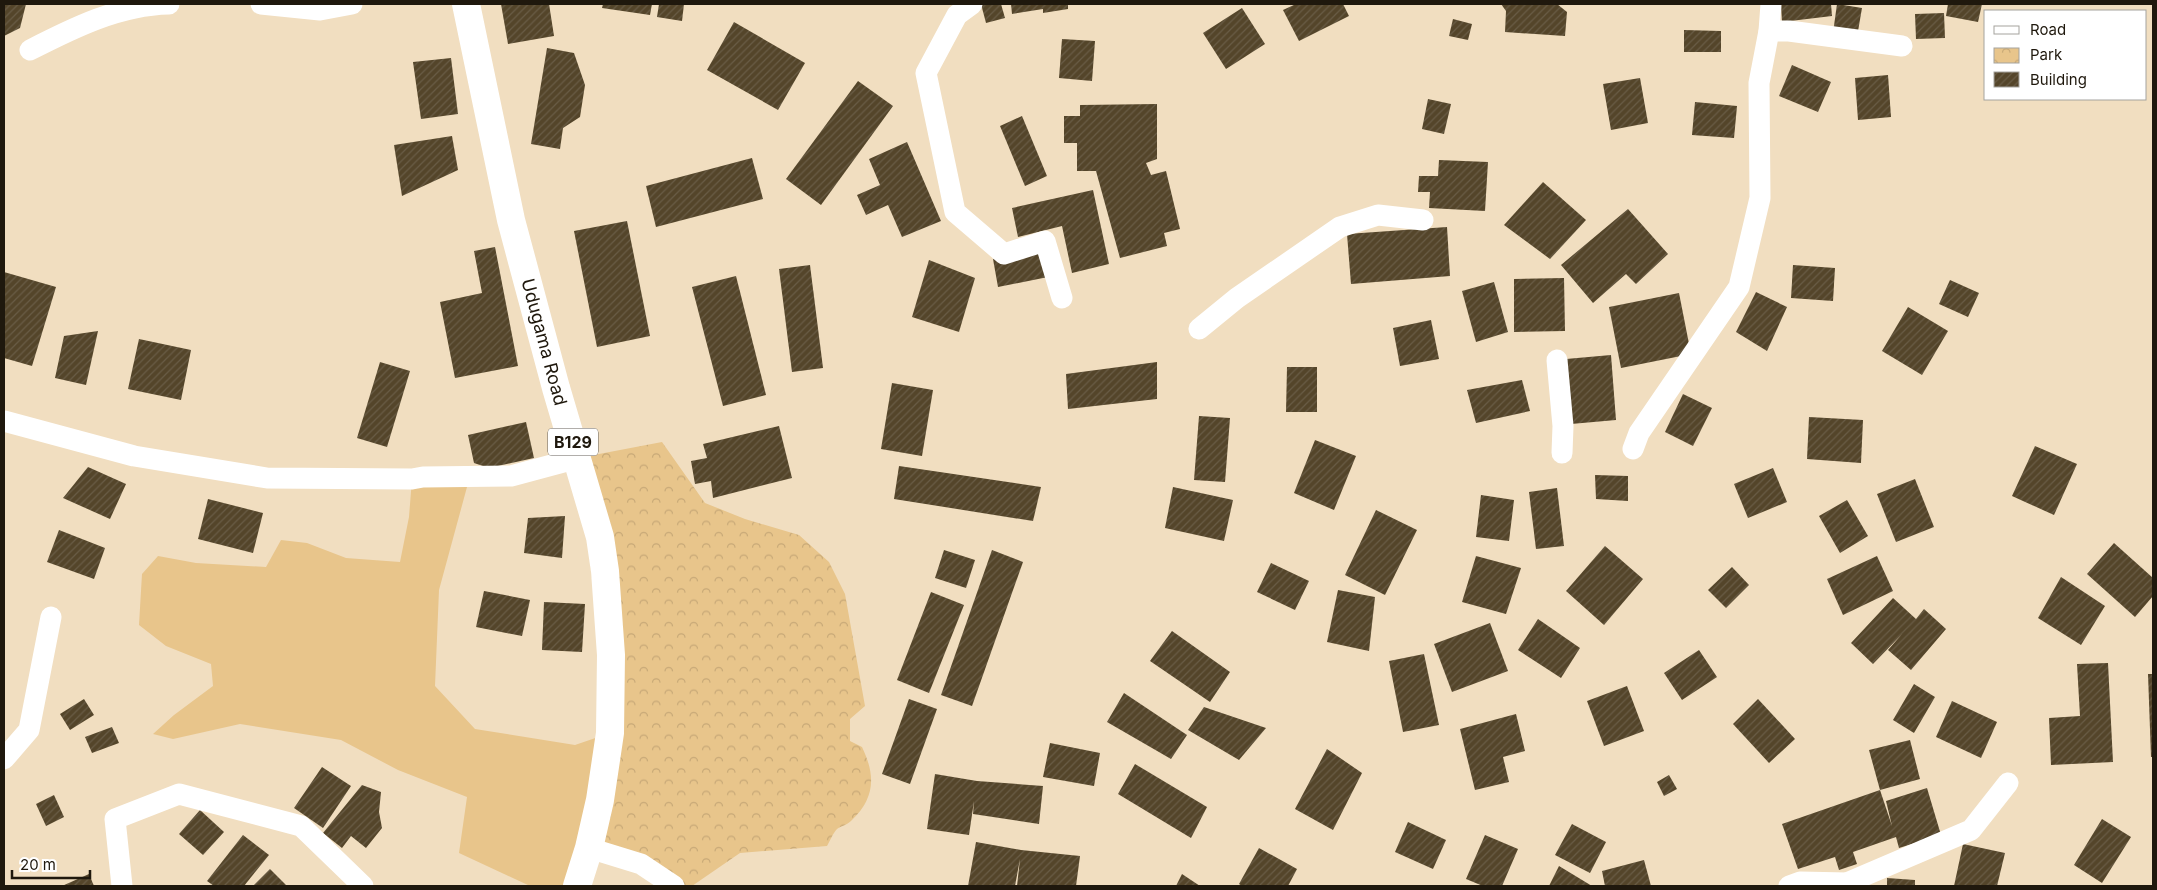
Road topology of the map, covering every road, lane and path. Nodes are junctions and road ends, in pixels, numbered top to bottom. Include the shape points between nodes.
1 (169, 4) edge
2 (261, 4) edge
3 (352, 4) edge
4 (466, 4) edge
5 (972, 4) edge
6 (1771, 4) edge
7 (1769, 31) junction
8 (1902, 46) dead end
9 (30, 50) dead end
10 (1423, 220) dead end
11 (1062, 298) dead end
12 (1199, 329) dead end
13 (1557, 360) dead end
14 (4, 421) edge
15 (1633, 449) dead end
16 (1562, 453) dead end
17 (578, 458) junction
18 (51, 617) dead end
19 (4, 758) edge
20 (2008, 783) dead end
21 (589, 848) junction
22 (1847, 885) edge
23 (122, 886) edge
24 (363, 886) edge
25 (577, 886) edge
26 (674, 886) edge
27 (1789, 886) edge

1 - 9 street via 156,4 88,21
2 - 3 street via 320,10
4 - 17 main road, Udugama Road / B129 via 511,220
5 - 11 street via 957,15 926,73 955,212 1004,254 1045,241
6 - 7 street
7 - 8 street
7 - 15 street via 1760,83 1760,198 1739,287 1639,433
10 - 12 street via 1378,215 1340,227 1237,298
13 - 16 street
14 - 17 street via 134,456 267,478 511,476
17 - 21 main road, Udugama Road / B129 via 600,537 611,656 610,733
18 - 19 street via 29,730
20 - 22 street via 1971,830
21 - 25 main road, Udugama Road / B129
21 - 26 street via 641,864
22 - 27 street via 1800,882
23 - 24 street via 115,819 179,794 301,826

